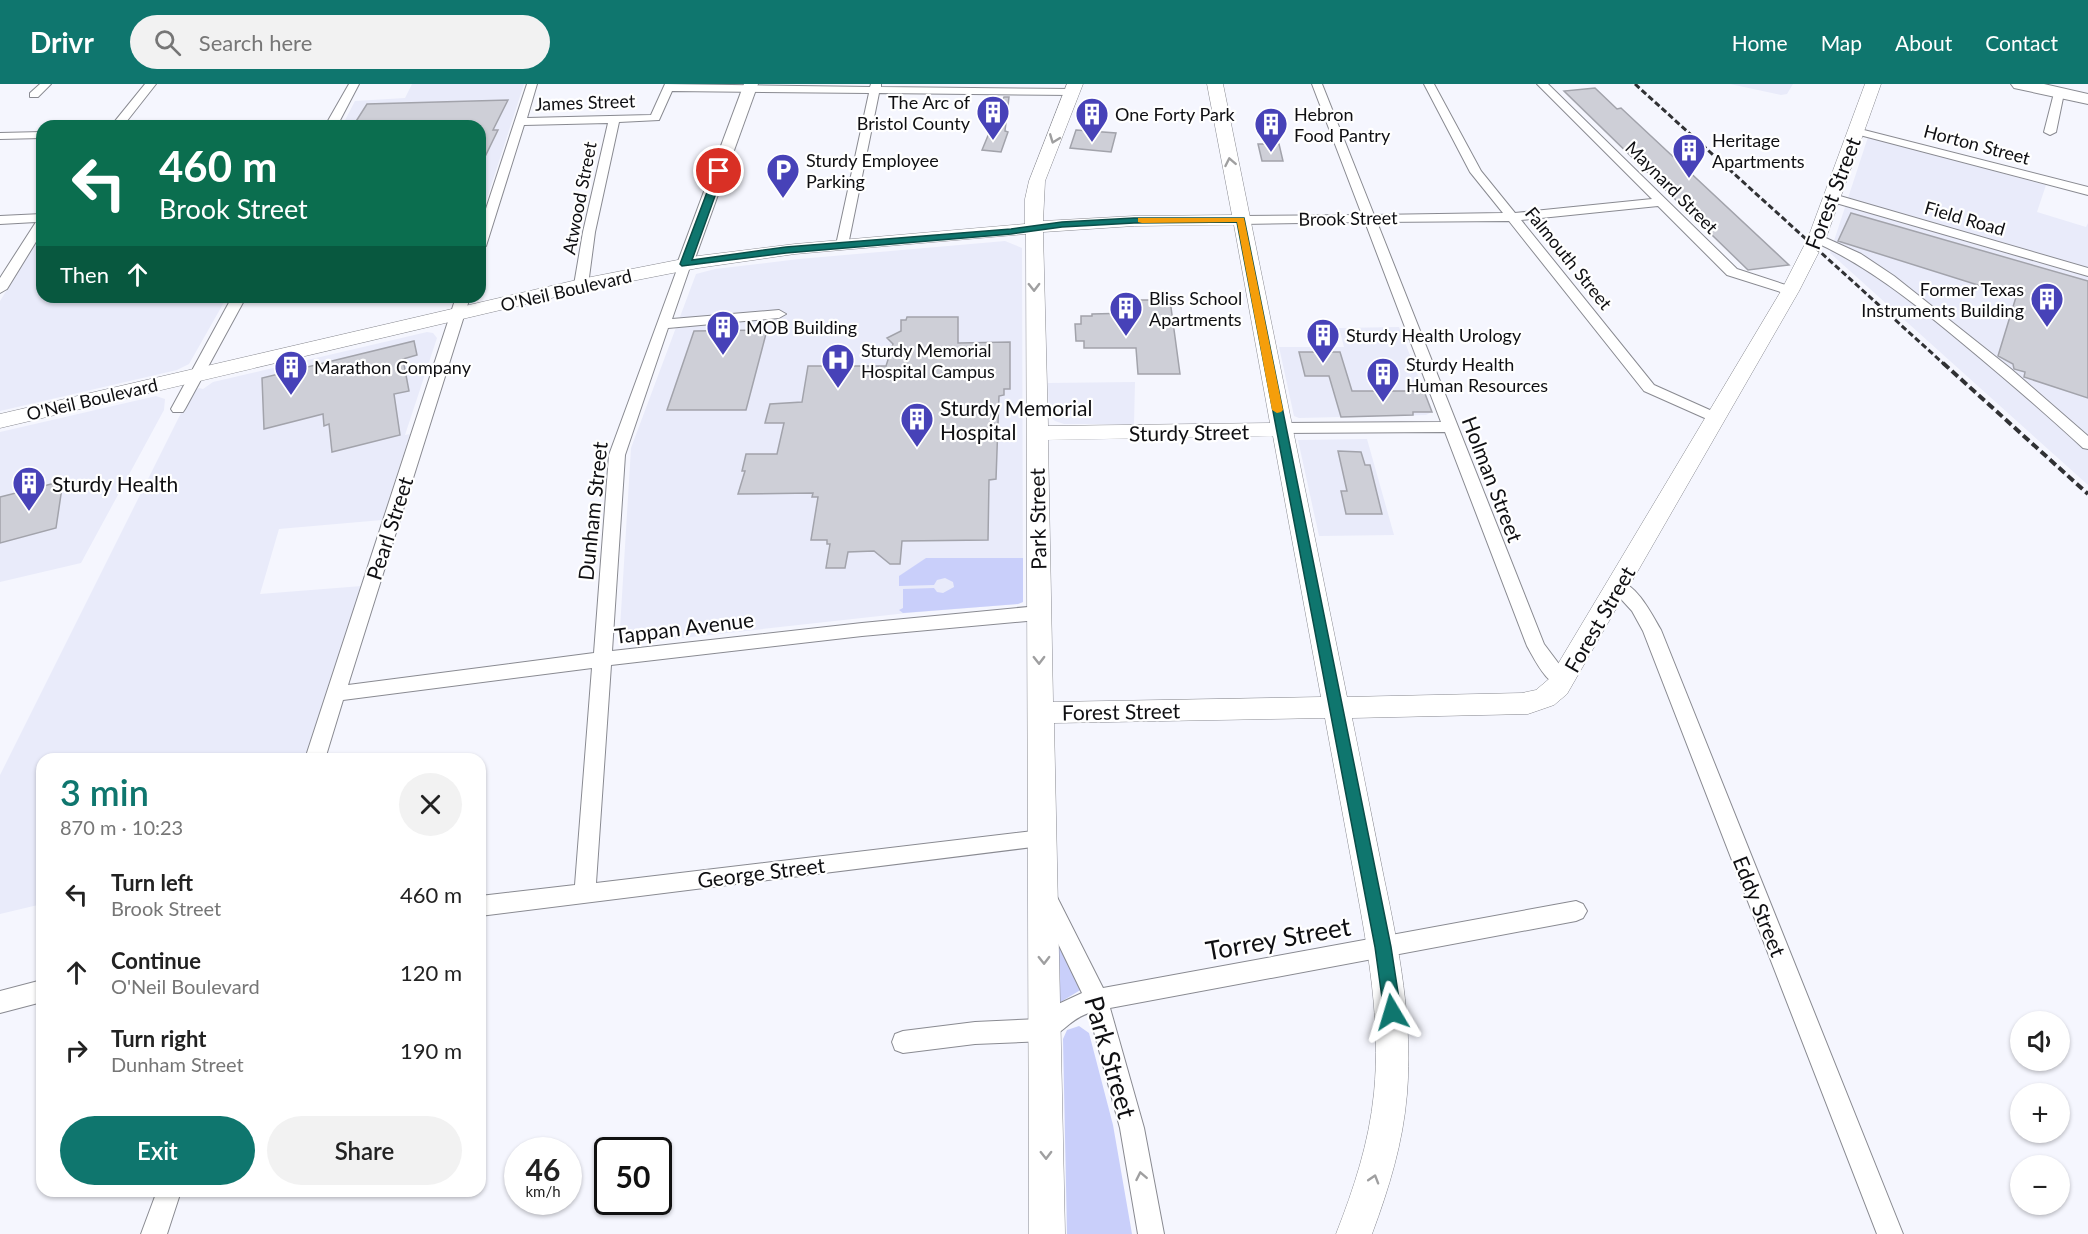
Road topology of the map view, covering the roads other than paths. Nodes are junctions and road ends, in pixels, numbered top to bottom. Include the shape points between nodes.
1 (46, 84) edge
2 (151, 84) edge
3 (354, 84) edge
4 (532, 84) edge
5 (1215, 84) edge
6 (1317, 84) edge
7 (1430, 84) edge
8 (1542, 84) edge
9 (1873, 84) edge
10 (2020, 84) edge
11 (669, 86) edge
12 (750, 86) edge
13 (876, 87) edge
14 (1073, 88) edge
15 (2051, 89) edge
16 (34, 95) dead end
17 (2088, 99) edge
18 (614, 119) junction
19 (122, 120) edge
20 (334, 120) edge
21 (520, 122) junction
22 (1856, 131) junction
23 (2050, 132) dead end
24 (36, 135) edge
25 (0, 136) edge
26 (2088, 191) edge
27 (1833, 198) junction
28 (1662, 202) junction
29 (1513, 217) junction
30 (1369, 218) junction
31 (0, 220) edge
32 (36, 220) edge
33 (1241, 220) junction
34 (486, 227) edge
35 (1034, 228) junction
36 (36, 230) edge
37 (1817, 238) junction
38 (842, 245) junction
39 (685, 264) junction
40 (2088, 272) edge
41 (581, 285) junction
42 (0, 289) edge
43 (1790, 291) junction
44 (486, 301) edge
45 (236, 303) edge
46 (477, 303) edge
47 (460, 306) edge
48 (779, 315) dead end
49 (663, 324) junction
50 (196, 375) junction
51 (178, 409) dead end
52 (1716, 417) junction
53 (0, 421) edge
54 (1450, 427) junction
55 (1281, 428) junction
56 (1036, 433) junction
57 (2088, 444) edge
58 (1618, 586) junction
59 (1038, 613) junction
60 (602, 659) junction
61 (1562, 681) junction
62 (336, 694) junction
63 (1335, 707) junction
64 (1040, 713) junction
65 (317, 753) edge
66 (1042, 839) junction
67 (1043, 890) junction
68 (585, 893) junction
69 (486, 905) edge
70 (1576, 911) dead end
71 (1383, 947) junction
72 (36, 993) edge
73 (1097, 1000) junction
74 (0, 1002) edge
75 (1045, 1030) junction
76 (903, 1042) dead end
77 (167, 1197) edge
78 (154, 1234) edge
79 (1047, 1234) edge
80 (1151, 1234) edge
81 (1354, 1234) edge
82 (1890, 1234) edge

1 - 16 street
2 - 19 street
3 - 20 street
4 - 21 street
33 -> 5 main road
6 - 30 street, Holman Street
7 - 29 street, Falmouth Street via 1474,168
8 - 28 street, Maynard Street
9 - 22 main road, Forest Street
10 - 15 highway
11 - 12 street
11 - 18 street, James Street via 655,118
12 - 13 street
12 - 39 street, Dunham Street
13 - 14 street
13 - 38 street
14 -> 35 main road, Park Street via 1035,189
15 - 17 highway
15 - 23 street
18 - 21 street, James Street
18 - 41 street, Atwood Street
21 - 34 street
22 - 26 street, Horton Street
22 - 27 main road, Forest Street
24 - 25 street
27 - 37 main road, Forest Street
27 - 40 street, Field Road
28 - 29 street, Brook Street
28 - 43 street, Maynard Street via 1734,273
29 - 30 street, Brook Street
29 - 52 street, Falmouth Street via 1649,388
30 - 33 street, Brook Street
30 - 54 street, Holman Street
31 - 32 street
33 - 35 main road, Brook Street via 1114,221
33 - 55 main road
35 - 38 main road, O'Neil Boulevard
35 -> 56 main road, Park Street
36 - 42 street
37 - 43 main road, Forest Street
37 - 57 street via 1859,256 1893,278
38 - 39 main road, O'Neil Boulevard
39 - 41 main road, O'Neil Boulevard
39 - 49 street, Dunham Street
41 - 44 main road, O'Neil Boulevard
43 - 52 main road, Forest Street
45 - 50 street
46 - 47 main road, O'Neil Boulevard
47 - 50 main road, O'Neil Boulevard
47 - 62 street, Pearl Street
48 - 49 street
49 - 60 street, Dunham Street via 618,450
50 - 51 street
50 - 53 main road, O'Neil Boulevard
52 - 58 main road, Forest Street
54 - 55 street, Sturdy Street
54 - 61 street, Holman Street via 1536,646
55 - 56 main road, Sturdy Street
55 - 63 main road
56 - 59 main road, Park Street
58 - 61 main road, Forest Street
58 - 82 street, Eddy Street via 1638,606 1652,630
59 - 60 street, Tappan Avenue
59 -> 64 main road, Park Street
60 - 62 street, Tappan Avenue
60 - 68 street, Dunham Street
61 - 63 main road, Forest Street via 1546,698 1528,703
62 - 65 street, Pearl Street
63 - 64 main road, Forest Street
63 - 71 main road
64 - 66 main road, Park Street
66 - 67 main road, Park Street
66 - 68 street, George Street
67 - 73 street, Park Street
67 -> 75 main road, Park Street
68 - 69 street, George Street
70 - 71 street, Torrey Street
71 - 73 street, Torrey Street
81 -> 71 main road via 1379,1161 1392,1092 1393,1029
72 - 74 street
73 - 75 street, Torrey Street via 1062,1012
80 -> 73 street, Park Street via 1132,1128
75 - 76 street
75 -> 79 main road, Park Street
77 - 78 street

